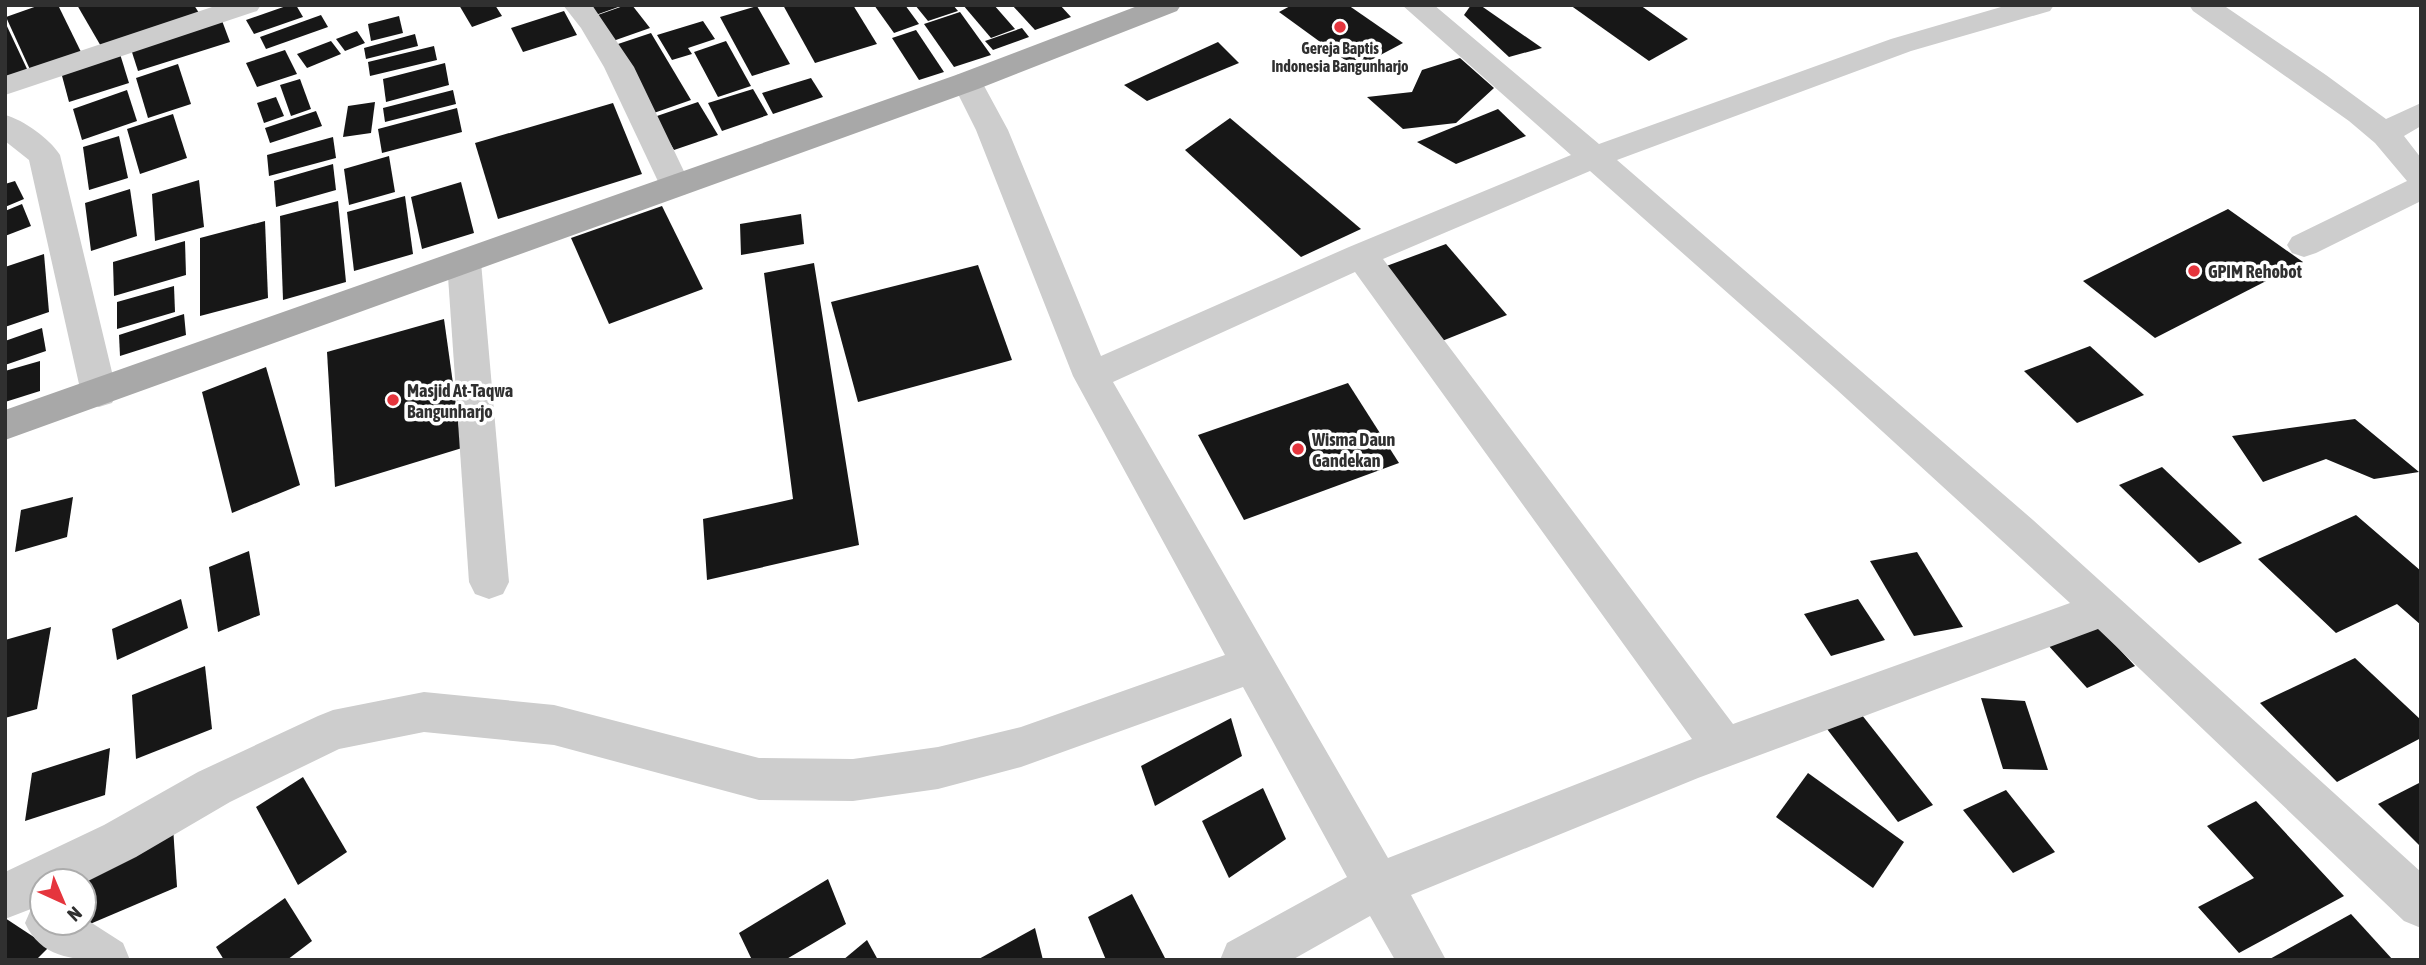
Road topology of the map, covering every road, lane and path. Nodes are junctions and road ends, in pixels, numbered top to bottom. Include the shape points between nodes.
1 (247, 5) edge
2 (577, 5) edge
3 (1167, 5) edge
4 (1416, 5) edge
5 (2040, 5) edge
6 (2203, 5) edge
7 (967, 82) junction
8 (5, 86) edge
9 (2421, 113) edge
10 (5, 125) edge
11 (2384, 134) junction
12 (1595, 158) junction
13 (2421, 175) edge
14 (675, 186) junction
15 (2421, 187) edge
16 (2304, 246) dead end
17 (1361, 255) junction
18 (464, 262) junction
19 (1091, 376) junction
20 (99, 393) junction
21 (5, 425) edge
22 (489, 582) dead end
23 (2104, 609) junction
24 (1253, 664) junction
25 (1724, 747) junction
26 (1377, 886) junction
27 (18, 903) edge
28 (2421, 904) edge
29 (71, 937) edge
30 (106, 960) edge
31 (1244, 960) edge
32 (1422, 960) edge

1 - 8 street
2 - 14 street via 616,64
3 - 7 main road
4 - 12 street
5 - 12 street via 1901,45
6 - 11 street
7 - 14 main road
7 - 19 street via 997,142
9 - 11 street
10 - 20 street via 44,155
11 - 13 street
12 - 17 street
12 - 23 street
14 - 18 main road
15 - 16 street
17 - 19 street
17 - 25 street
18 - 20 main road
18 - 22 street
19 - 24 street
20 - 21 main road
23 - 25 street
23 - 28 street
24 - 26 street
24 - 27 street via 1021,747 938,768 853,780 759,779 554,725 424,712 333,730 214,787
25 - 26 street
26 - 31 street
26 - 32 street
29 - 30 street

